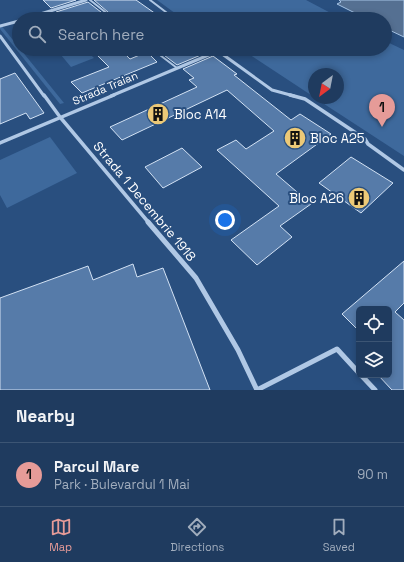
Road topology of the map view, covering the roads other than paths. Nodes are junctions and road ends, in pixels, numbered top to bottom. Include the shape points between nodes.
1 (86, 0) edge
2 (90, 0) edge
3 (150, 0) edge
4 (47, 12) edge
5 (105, 12) edge
6 (166, 12) edge
7 (12, 23) edge
8 (0, 26) edge
9 (0, 36) edge
10 (12, 52) edge
11 (15, 56) edge
12 (161, 56) edge
13 (204, 56) edge
14 (225, 56) edge
15 (177, 68) junction
16 (60, 117) junction
17 (0, 143) edge
18 (404, 170) edge
19 (356, 370) edge
20 (364, 378) edge
21 (257, 390) edge
22 (375, 390) edge

1 - 4 street
2 - 5 lane
3 - 6 lane
7 - 8 street
9 - 10 street, Strada 1 Decembrie 1918
11 - 16 street, Strada 1 Decembrie 1918
12 - 15 lane
13 - 15 street, Strada Traian
14 - 18 street via 272,90 305,99 365,139 368,144
15 - 16 street, Strada Traian
16 - 17 street, Strada Traian
16 - 21 street, Strada 1 Decembrie 1918 via 196,278 238,350
19 - 21 street via 337,349
20 - 22 street

